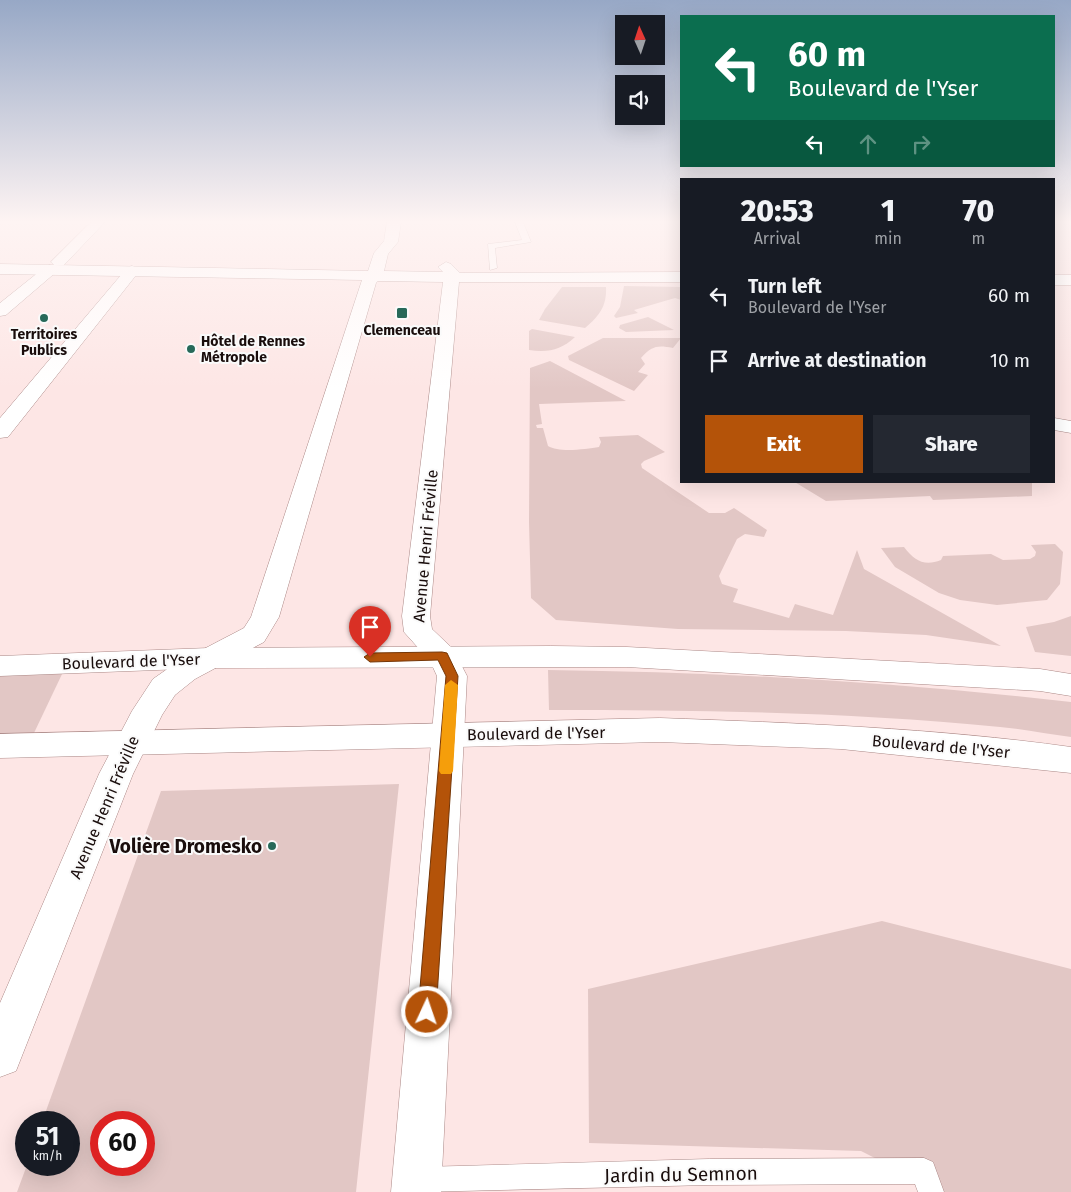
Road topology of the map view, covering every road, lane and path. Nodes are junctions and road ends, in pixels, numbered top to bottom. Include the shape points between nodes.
1 (41, 278) edge
2 (127, 278) edge
3 (372, 278) edge
4 (449, 278) edge
5 (1055, 280) edge
6 (1071, 280) edge
7 (0, 311) edge
8 (1055, 424) edge
9 (1071, 428) edge
10 (0, 432) edge
11 (442, 656) junction
12 (209, 658) junction
13 (0, 666) edge
14 (1071, 685) edge
15 (448, 735) junction
16 (131, 743) junction
17 (0, 746) edge
18 (1071, 760) edge
19 (0, 1055) edge
20 (416, 1186) edge
21 (931, 1192) edge

1 - 7 main road
2 - 10 main road
3 - 12 main road, Avenue Henri Fréville via 265,617 254,635
4 - 11 main road, Avenue Henri Fréville via 416,616 418,632
5 - 6 main road
8 - 9 main road
11 - 12 main road, Boulevard de l'Yser
11 - 14 main road, Boulevard de l'Yser via 628,657 1040,680
11 - 15 main road, Avenue Henri Fréville via 452,676
12 - 13 main road, Boulevard de l'Yser
12 - 16 main road, Avenue Henri Fréville via 164,687
15 - 16 main road, Boulevard de l'Yser
15 - 18 main road, Boulevard de l'Yser via 670,730 841,737
15 - 20 main road, Avenue Henri Fréville
16 - 17 main road, Boulevard de l'Yser
16 - 19 main road, Avenue Henri Fréville
20 - 21 lane, Jardin du Semnon via 709,1172 924,1171

